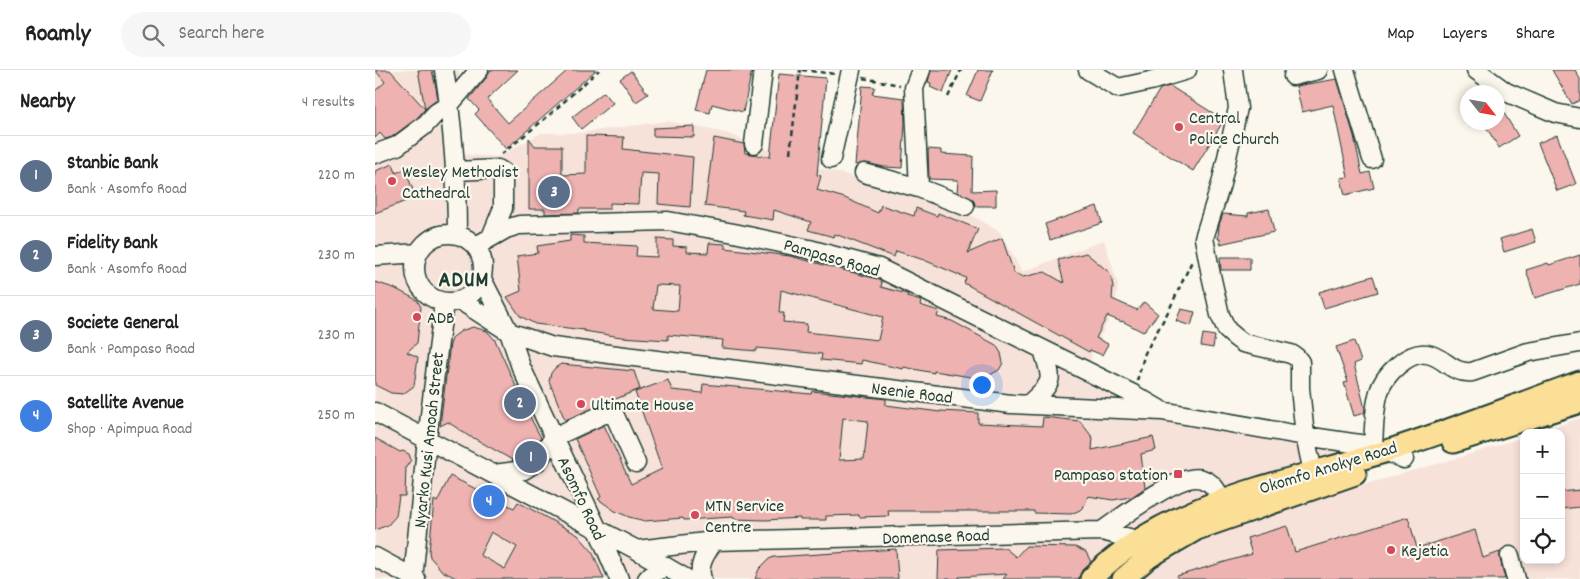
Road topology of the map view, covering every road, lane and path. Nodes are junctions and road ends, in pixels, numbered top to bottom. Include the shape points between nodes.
1 (444, 70) edge
2 (479, 70) edge
3 (599, 70) edge
4 (763, 70) edge
5 (801, 70) edge
6 (921, 70) edge
7 (961, 70) edge
8 (1088, 70) edge
9 (1187, 70) edge
10 (1233, 70) edge
11 (1318, 70) edge
12 (1345, 70) edge
13 (1476, 70) edge
14 (850, 73) edge
15 (1293, 76) dead end
16 (914, 88) junction
17 (948, 97) dead end
18 (450, 104) junction
19 (1580, 118) edge
20 (754, 144) dead end
21 (378, 152) edge
22 (791, 153) dead end
23 (493, 154) dead end
24 (831, 159) dead end
25 (1372, 159) dead end
26 (456, 171) junction
27 (864, 173) dead end
28 (919, 188) junction
29 (965, 206) dead end
30 (457, 234) junction
31 (491, 237) junction
32 (476, 246) junction
33 (419, 253) junction
34 (375, 256) edge
35 (1192, 260) dead end
36 (482, 279) junction
37 (453, 301) junction
38 (509, 332) junction
39 (1580, 343) edge
40 (1043, 350) junction
41 (1578, 387) edge
42 (1133, 394) junction
43 (1028, 405) junction
44 (1162, 411) junction
45 (375, 412) edge
46 (1305, 436) junction
47 (554, 437) junction
48 (427, 439) junction
49 (1388, 452) junction
50 (636, 462) dead end
51 (1313, 472) junction
52 (494, 474) junction
53 (1222, 501) junction
54 (598, 530) junction
55 (1102, 531) junction
56 (714, 541) junction
57 (1143, 548) junction
58 (637, 550) junction
59 (1510, 556) dead end
60 (375, 558) edge
61 (665, 567) junction
62 (414, 579) edge
63 (619, 579) edge
64 (647, 579) edge
65 (687, 579) edge
66 (702, 579) edge
67 (1091, 579) edge
68 (1123, 579) edge
69 (1516, 579) edge

1 - 18 street
2 - 18 street
3 - 23 path via 503,153
4 - 20 street
5 - 14 path
5 - 22 path
6 - 16 street
7 - 17 path
8 - 9 street via 1118,88
10 - 46 street via 1238,108 1221,184 1204,238 1211,275 1220,315 1227,330 1243,344 1291,354 1300,362
11 - 15 street
12 - 25 street
13 - 19 street via 1506,92 1555,113
14 - 16 path
14 - 24 street
16 - 28 street
18 - 21 street via 397,146
18 - 26 street
26 - 30 street
26 - 31 street via 497,169 503,172 503,208
27 - 28 street
28 - 29 street
30 - 32 street
30 - 33 street via 435,237
31 - 32 street, Pampaso Road
31 - 40 street, Pampaso Road via 519,225 659,221 735,232 879,268
32 - 36 street via 484,267
33 - 34 street
33 - 37 street via 415,270 420,287 438,301
35 - 42 path via 1145,353
36 - 37 street via 470,296
36 - 38 street
37 - 38 street
37 - 48 street, Nyarko Kusi Amoah Street
38 - 43 street, Nsenie Road via 553,347
38 - 47 street, Asomfo Road via 521,367
39 - 49 street via 1528,352 1473,372 1463,373 1426,354 1412,356 1396,365 1379,391
40 - 42 street, Pampaso Road
40 - 43 street via 1051,376 1047,386
41 - 49 main road, Okomfo Anokye Road
42 - 44 street, Pampaso Road
43 - 44 street, Nsenie Road
44 - 46 street, Nsenie Road
45 - 48 street
46 - 49 street, Nsenie Road
46 - 51 street
47 - 50 street via 611,413
47 - 52 street via 538,461 524,470
47 - 54 street, Asomfo Road
48 - 52 street
48 - 62 street, Nyarko Kusi Amoah Street
49 - 51 main road, Okomfo Anokye Road
49 - 57 main road, Okomfo Anokye Road via 1329,483
51 - 53 main road, Okomfo Anokye Road
52 - 54 street
53 - 55 street via 1214,485 1200,478 1175,483
53 - 57 main road, Okomfo Anokye Road via 1192,512
54 - 58 street
54 - 63 street, Asomfo Road
55 - 56 street, Domenase Road
55 - 57 street, Domenase Road
56 - 58 street, Domenase Road
56 - 66 street via 703,558
57 - 67 main road, Okomfo Anokye Road
57 - 68 main road, Okomfo Anokye Road
58 - 61 street
59 - 69 street
60 - 62 street
61 - 64 street
61 - 65 street

